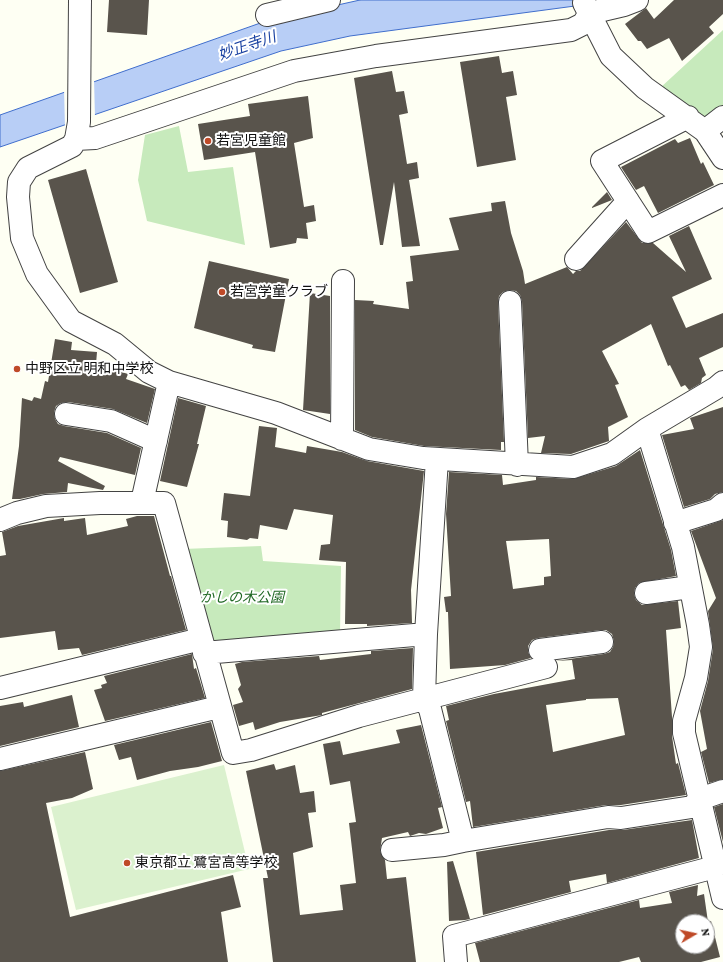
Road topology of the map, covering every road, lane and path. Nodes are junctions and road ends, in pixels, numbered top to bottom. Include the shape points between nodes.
1 (80, 0) edge
2 (329, 0) edge
3 (637, 0) edge
4 (585, 5) edge
5 (267, 15) dead end
6 (723, 116) edge
7 (688, 117) junction
8 (77, 130) junction
9 (706, 131) junction
10 (723, 158) edge
11 (723, 195) edge
12 (628, 201) junction
13 (576, 259) dead end
14 (344, 281) dead end
15 (510, 302) dead end
16 (169, 382) junction
17 (723, 382) edge
18 (66, 414) dead end
19 (647, 429) junction
20 (342, 439) junction
21 (156, 440) junction
22 (437, 459) junction
23 (517, 465) junction
24 (142, 502) junction
25 (723, 504) edge
26 (0, 520) edge
27 (675, 523) junction
28 (690, 587) junction
29 (646, 593) dead end
30 (426, 634) junction
31 (602, 642) dead end
32 (203, 646) junction
33 (0, 688) edge
34 (424, 699) junction
35 (220, 707) junction
36 (0, 759) edge
37 (723, 791) edge
38 (700, 799) junction
39 (463, 841) junction
40 (392, 850) dead end
41 (715, 867) junction
42 (723, 898) edge
43 (456, 962) edge

1 - 8 street
2 - 5 street
3 - 4 street via 624,5
4 - 7 street via 611,56 645,88
4 - 8 street via 583,24 571,30 376,56 294,71 95,138
6 - 9 street
7 - 9 street
7 - 12 street via 602,161
8 - 16 street via 72,146 28,168 19,182 22,238 37,274 71,321 115,344 149,372
9 - 10 street
11 - 12 street via 648,232
12 - 13 street
14 - 20 street
15 - 23 street
16 - 20 street via 276,413
16 - 21 street
17 - 19 street
18 - 21 street via 111,421
19 - 23 street via 612,454 573,467
19 - 27 street
20 - 22 street via 369,449
21 - 24 street
22 - 23 street
22 - 30 street
24 - 26 street via 46,506
24 - 32 street via 164,503
25 - 27 street via 716,510
27 - 28 street via 683,547
28 - 29 street
28 - 38 street via 701,647 684,727
30 - 32 street
30 - 34 street
31 - 34 street via 543,658
32 - 33 street
32 - 35 street
34 - 35 street via 359,716 251,750 233,753
34 - 39 street via 430,709
35 - 36 street
37 - 38 street
38 - 39 street via 692,807 621,818 608,817
38 - 41 street
39 - 40 street via 444,846
41 - 42 street
41 - 43 street via 454,936

